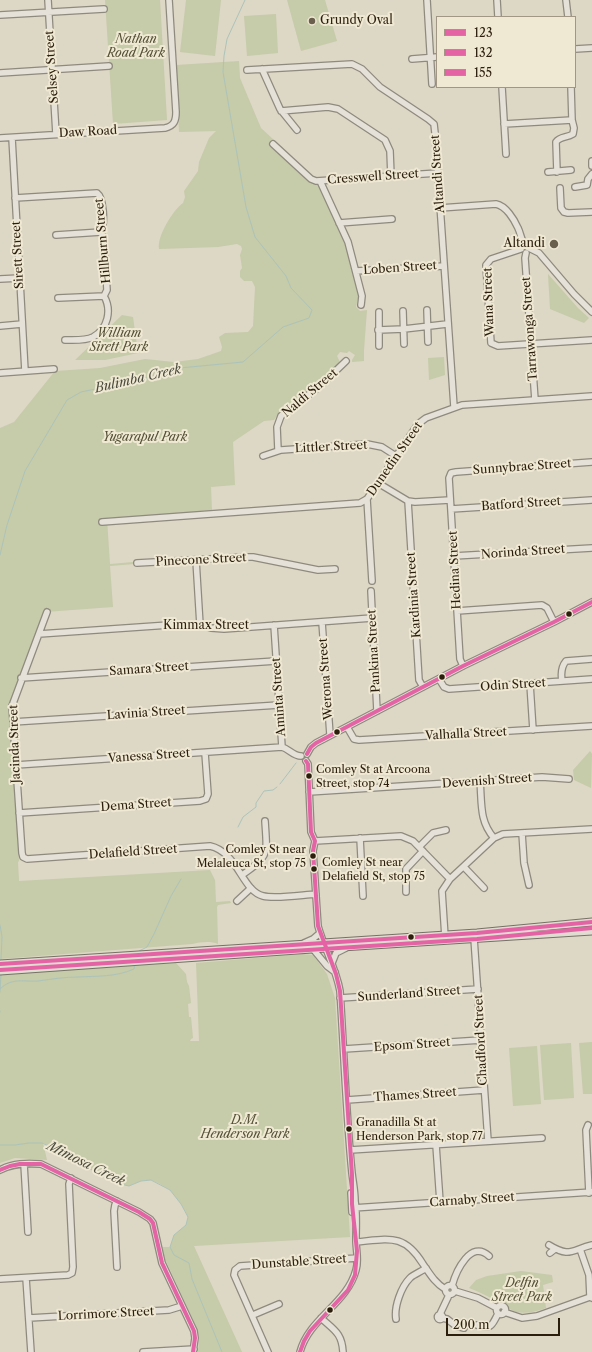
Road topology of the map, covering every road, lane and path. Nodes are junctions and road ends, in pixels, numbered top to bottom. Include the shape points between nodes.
1 (48, 0) edge
2 (169, 0) edge
3 (427, 0) edge
4 (497, 0) edge
5 (566, 0) edge
6 (104, 9) dead end
7 (49, 12) junction
8 (0, 15) edge
9 (498, 16) edge
10 (568, 16) edge
11 (592, 48) edge
12 (576, 49) edge
13 (434, 57) edge
14 (412, 59) dead end
15 (109, 66) dead end
16 (262, 69) junction
17 (52, 70) junction
18 (247, 70) dead end
19 (0, 73) edge
20 (432, 84) dead end
21 (502, 88) edge
22 (571, 88) edge
23 (281, 111) junction
24 (572, 120) junction
25 (504, 124) junction
26 (297, 130) dead end
27 (56, 134) junction
28 (0, 138) edge
29 (12, 138) junction
30 (273, 144) dead end
31 (506, 154) dead end
32 (592, 161) edge
33 (592, 166) edge
34 (571, 170) dead end
35 (548, 172) dead end
36 (557, 172) junction
37 (438, 173) junction
38 (592, 174) edge
39 (392, 176) junction
40 (320, 181) junction
41 (575, 187) dead end
42 (560, 188) dead end
43 (15, 198) junction
44 (440, 208) junction
45 (592, 212) edge
46 (392, 219) dead end
47 (339, 222) junction
48 (101, 232) junction
49 (56, 235) dead end
50 (524, 250) junction
51 (444, 266) junction
52 (356, 271) junction
53 (20, 278) junction
54 (0, 279) edge
55 (104, 296) junction
56 (58, 298) dead end
57 (361, 305) dead end
58 (427, 310) dead end
59 (403, 311) dead end
60 (379, 312) dead end
61 (592, 312) edge
62 (22, 324) junction
63 (448, 324) junction
64 (0, 326) edge
65 (428, 326) junction
66 (404, 329) junction
67 (378, 330) junction
68 (65, 340) dead end
69 (592, 340) edge
70 (428, 342) dead end
71 (404, 344) dead end
72 (531, 344) junction
73 (379, 346) dead end
74 (346, 361) dead end
75 (54, 369) dead end
76 (25, 371) junction
77 (0, 373) edge
78 (592, 396) edge
79 (534, 400) junction
80 (454, 407) junction
81 (278, 450) junction
82 (263, 456) dead end
83 (396, 456) junction
84 (592, 462) edge
85 (451, 474) joint
86 (378, 483) junction
87 (367, 499) junction
88 (450, 500) junction
89 (592, 500) edge
90 (408, 501) junction
91 (451, 509) junction
92 (102, 522) dead end
93 (592, 548) edge
94 (454, 556) junction
95 (196, 560) junction
96 (137, 563) dead end
97 (335, 569) dead end
98 (372, 581) dead end
99 (371, 591) dead end
100 (592, 602) edge
101 (457, 611) junction
102 (47, 612) dead end
103 (372, 618) junction
104 (322, 622) junction
105 (554, 622) junction
106 (200, 625) junction
107 (274, 625) junction
108 (39, 634) junction
109 (592, 659) edge
110 (276, 661) junction
111 (463, 666) junction
112 (21, 678) junction
113 (439, 679) junction
114 (592, 679) edge
115 (562, 681) junction
116 (530, 684) junction
117 (423, 687) junction
118 (279, 705) junction
119 (377, 711) junction
120 (13, 722) junction
121 (592, 726) edge
122 (347, 727) junction
123 (533, 730) junction
124 (330, 735) junction
125 (282, 748) junction
126 (205, 753) junction
127 (304, 755) junction
128 (16, 765) junction
129 (569, 779) dead end
130 (480, 781) junction
131 (309, 792) junction
132 (19, 813) junction
133 (265, 821) dead end
134 (592, 829) edge
135 (446, 830) dead end
136 (522, 833) junction
137 (360, 838) junction
138 (494, 838) junction
139 (315, 841) junction
140 (421, 849) junction
141 (23, 858) joint
142 (464, 866) junction
143 (242, 875) junction
144 (450, 879) junction
145 (529, 885) dead end
146 (251, 888) junction
147 (484, 888) dead end
148 (406, 892) dead end
149 (316, 894) junction
150 (363, 896) dead end
151 (237, 901) dead end
152 (592, 922) edge
153 (592, 931) edge
154 (320, 932) junction
155 (445, 938) junction
156 (474, 938) junction
157 (304, 944) junction
158 (325, 945) junction
159 (350, 946) junction
160 (313, 948) junction
161 (137, 958) junction
162 (332, 963) junction
163 (0, 964) edge
164 (10, 966) junction
165 (0, 971) edge
166 (336, 972) junction
167 (478, 990) junction
168 (340, 998) junction
169 (481, 1040) junction
170 (344, 1049) junction
171 (484, 1090) junction
172 (347, 1100) junction
173 (588, 1125) dead end
174 (542, 1138) dead end
175 (488, 1141) junction
176 (436, 1145) junction
177 (350, 1150) junction
178 (24, 1164) junction
179 (0, 1170) edge
180 (71, 1178) junction
181 (590, 1192) edge
182 (117, 1201) junction
183 (440, 1202) junction
184 (354, 1208) junction
185 (28, 1232) dead end
186 (356, 1240) junction
187 (549, 1245) dead end
188 (592, 1245) edge
189 (555, 1249) junction
190 (580, 1249) junction
191 (488, 1252) dead end
192 (550, 1254) dead end
193 (357, 1258) junction
194 (117, 1267) dead end
195 (426, 1268) junction
196 (26, 1278) junction
197 (0, 1279) edge
198 (453, 1288) junction
199 (447, 1292) junction
200 (591, 1298) edge
201 (279, 1304) dead end
202 (182, 1306) junction
203 (497, 1311) junction
204 (253, 1315) junction
205 (29, 1318) junction
206 (321, 1318) junction
207 (396, 1319) dead end
208 (477, 1325) dead end
209 (464, 1328) dead end
210 (194, 1350) edge
211 (31, 1352) edge
212 (143, 1352) edge
213 (268, 1352) edge
214 (300, 1352) edge
215 (343, 1352) edge

1 - 7 street, Selsey Street
2 - 27 street, Daw Road via 176,112 174,122 165,128
3 - 13 street
4 - 9 street
5 - 10 street
6 - 7 street
7 - 8 street
7 - 17 street, Selsey Street
11 - 12 street
13 - 14 street
13 - 20 street
15 - 17 street
16 - 18 street, Altandi Street
16 - 23 street
16 - 37 street, Altandi Street via 344,64 359,67 380,87 433,123
17 - 19 street
17 - 27 street, Selsey Street
21 - 25 street
22 - 24 street
23 - 26 street
23 - 39 street via 328,107 338,109 385,140 390,151
24 - 25 street
24 - 36 street via 573,134 556,142
25 - 31 street
27 - 29 street, Daw Road
28 - 29 street, Daw Road
29 - 43 street, Sirett Street
30 - 40 street, Cresswell Street via 311,179
32 - 33 street
34 - 36 street
35 - 36 street
37 - 39 street, Cresswell Street
37 - 44 street, Altandi Street
38 - 41 street via 587,185
39 - 40 street, Cresswell Street
40 - 47 street
42 - 45 street via 561,208 564,212
43 - 48 street, Hillburn Street via 99,194 102,199
43 - 53 street, Sirett Street
44 - 50 street via 500,205 516,224
44 - 51 street, Altandi Street
46 - 47 street
47 - 52 street
48 - 49 street
48 - 55 street, Hillburn Street via 104,238 107,290
50 - 61 street via 541,255
50 - 72 street, Tarrawonga Street
50 - 72 street, Wana Street via 491,259 486,265 490,340 496,346
51 - 52 street, Loben Street
51 - 63 street, Altandi Street
52 - 57 street via 362,296
53 - 54 street
53 - 62 street, Sirett Street
55 - 56 street
55 - 68 street, Hillburn Street via 108,301 108,313 107,322 102,330 86,339
58 - 65 street
59 - 66 street
60 - 67 street
62 - 64 street
62 - 76 street, Sirett Street
63 - 65 street
63 - 80 street, Altandi Street
65 - 66 street
65 - 70 street
66 - 67 street
66 - 71 street
67 - 73 street
69 - 72 street, Wana Street
72 - 79 street, Tarrawonga Street
74 - 81 street, Naldi Street via 320,386 281,416 277,427
75 - 76 street
76 - 77 street
78 - 79 street, Dunedin Street
79 - 80 street, Dunedin Street
80 - 83 street, Dunedin Street via 422,420
81 - 82 street, Littler Street
81 - 83 street, Littler Street via 371,444 382,447
83 - 86 street, Dunedin Street
84 - 85 street, Sunnybrae Street
85 - 88 street, Hedina Street
86 - 87 street, Dunedin Street
86 - 90 street
87 - 92 street, Dunedin Street via 360,504 352,505
87 - 98 street
88 - 90 street
88 - 91 street, Hedina Street
89 - 91 street, Batford Street
90 - 117 street, Kardinia Street via 419,680
91 - 94 street, Hedina Street
93 - 94 street, Norinda Street
94 - 101 street, Hedina Street
95 - 96 street, Pinecone Street
95 - 97 street, Pinecone Street via 253,557 318,570
95 - 106 street
99 - 103 street, Pankina Street
100 - 105 street
101 - 105 street via 542,605 547,608
101 - 111 street, Hedina Street via 460,659
102 - 108 street, Jacinda Street
103 - 104 street, Kimmax Street
103 - 119 street, Pankina Street
104 - 107 street, Kimmax Street
104 - 124 street, Werona Street
105 - 111 street
106 - 107 street, Kimmax Street via 224,629
106 - 108 street, Kimmax Street
107 - 110 street, Aminta Street
108 - 112 street, Jacinda Street
109 - 115 street via 566,661 562,670
110 - 112 street, Samara Street
110 - 118 street, Aminta Street
111 - 113 street
112 - 120 street, Jacinda Street via 12,703
113 - 116 street, Odin Street via 444,687 449,689
113 - 117 street
114 - 115 street, Odin Street
115 - 116 street, Odin Street
116 - 123 street
117 - 119 street
118 - 120 street, Lavinia Street
118 - 125 street, Aminta Street
119 - 122 street
120 - 128 street, Jacinda Street
121 - 123 street, Valhalla Street
122 - 123 street, Valhalla Street via 354,738 359,740
122 - 124 street
124 - 127 street via 316,742
125 - 126 street, Vanessa Street
125 - 127 street, Aminta Street via 295,755
126 - 128 street, Vanessa Street
126 - 132 street, Dema Street via 208,794 206,799 200,802
127 - 131 street via 309,758 306,761
128 - 132 street, Jacinda Street
129 - 130 street, Devenish Street via 542,777
130 - 131 street, Devenish Street
130 - 138 street via 483,819
131 - 139 street via 311,832
132 - 141 street, Jacinda Street
133 - 143 street via 266,853 258,864
134 - 136 street
135 - 140 street via 433,832
136 - 138 street via 503,834
136 - 145 street via 524,863
137 - 139 street
137 - 140 street via 401,836 413,841
137 - 150 street
138 - 142 street
139 - 149 street via 312,851
140 - 144 street
140 - 148 street via 406,869
141 - 143 street, Delafield Street via 210,846 227,855
142 - 144 street
142 - 147 street
143 - 146 street, Delafield Street
144 - 155 street via 442,891
146 - 149 street, Delafield Street via 261,896 270,897
146 - 151 street
149 - 154 street
152 - 155 main road
153 - 156 main road
154 - 157 street
154 - 158 street
155 - 156 main road
155 - 158 main road
155 - 159 main road
156 - 167 street, Chadford Street
157 - 158 main road
157 - 161 main road
158 - 159 main road
158 - 160 main road
158 - 162 street
159 - 162 street via 336,953
160 - 161 main road
160 - 166 street via 327,966
161 - 164 main road
162 - 166 street
163 - 164 main road
164 - 165 main road
166 - 168 street
167 - 168 street, Sunderland Street
167 - 169 street, Chadford Street
168 - 170 street
169 - 170 street, Epsom Street
169 - 171 street, Chadford Street
170 - 172 street
171 - 172 street, Thames Street
171 - 175 street, Chadford Street
172 - 177 street
173 - 181 street via 586,1130
174 - 175 street
175 - 176 street
176 - 177 street
176 - 183 street
177 - 184 street
178 - 179 street
178 - 180 street via 42,1164
178 - 185 street
180 - 182 street
180 - 196 street via 69,1184 72,1273
181 - 183 street, Carnaby Street
182 - 194 street via 114,1205
182 - 202 street via 145,1215 153,1223 162,1262
183 - 184 street, Carnaby Street
184 - 186 street
186 - 193 street
186 - 195 street via 397,1240 415,1250
187 - 189 street
188 - 190 street
189 - 190 street via 565,1253
189 - 192 street
190 - 200 street via 589,1275
191 - 198 street via 470,1254 464,1260 455,1277
193 - 204 street, Dunstable Street via 240,1266 234,1275
193 - 206 street via 350,1286
195 - 199 street via 432,1278
195 - 207 street via 405,1284 396,1306
196 - 197 street
196 - 205 street
198 - 199 street via 448,1286
198 - 203 street via 478,1298
199 - 209 street via 441,1316
200 - 203 street via 537,1316 522,1318 504,1312 503,1307 499,1306
201 - 204 street
202 - 205 street, Lorrimore Street via 169,1310
202 - 210 street via 194,1331
203 - 208 street via 492,1325
204 - 213 street, Dunstable Street
205 - 211 street
206 - 214 street via 306,1338
206 - 215 street via 339,1335
210 - 212 street

